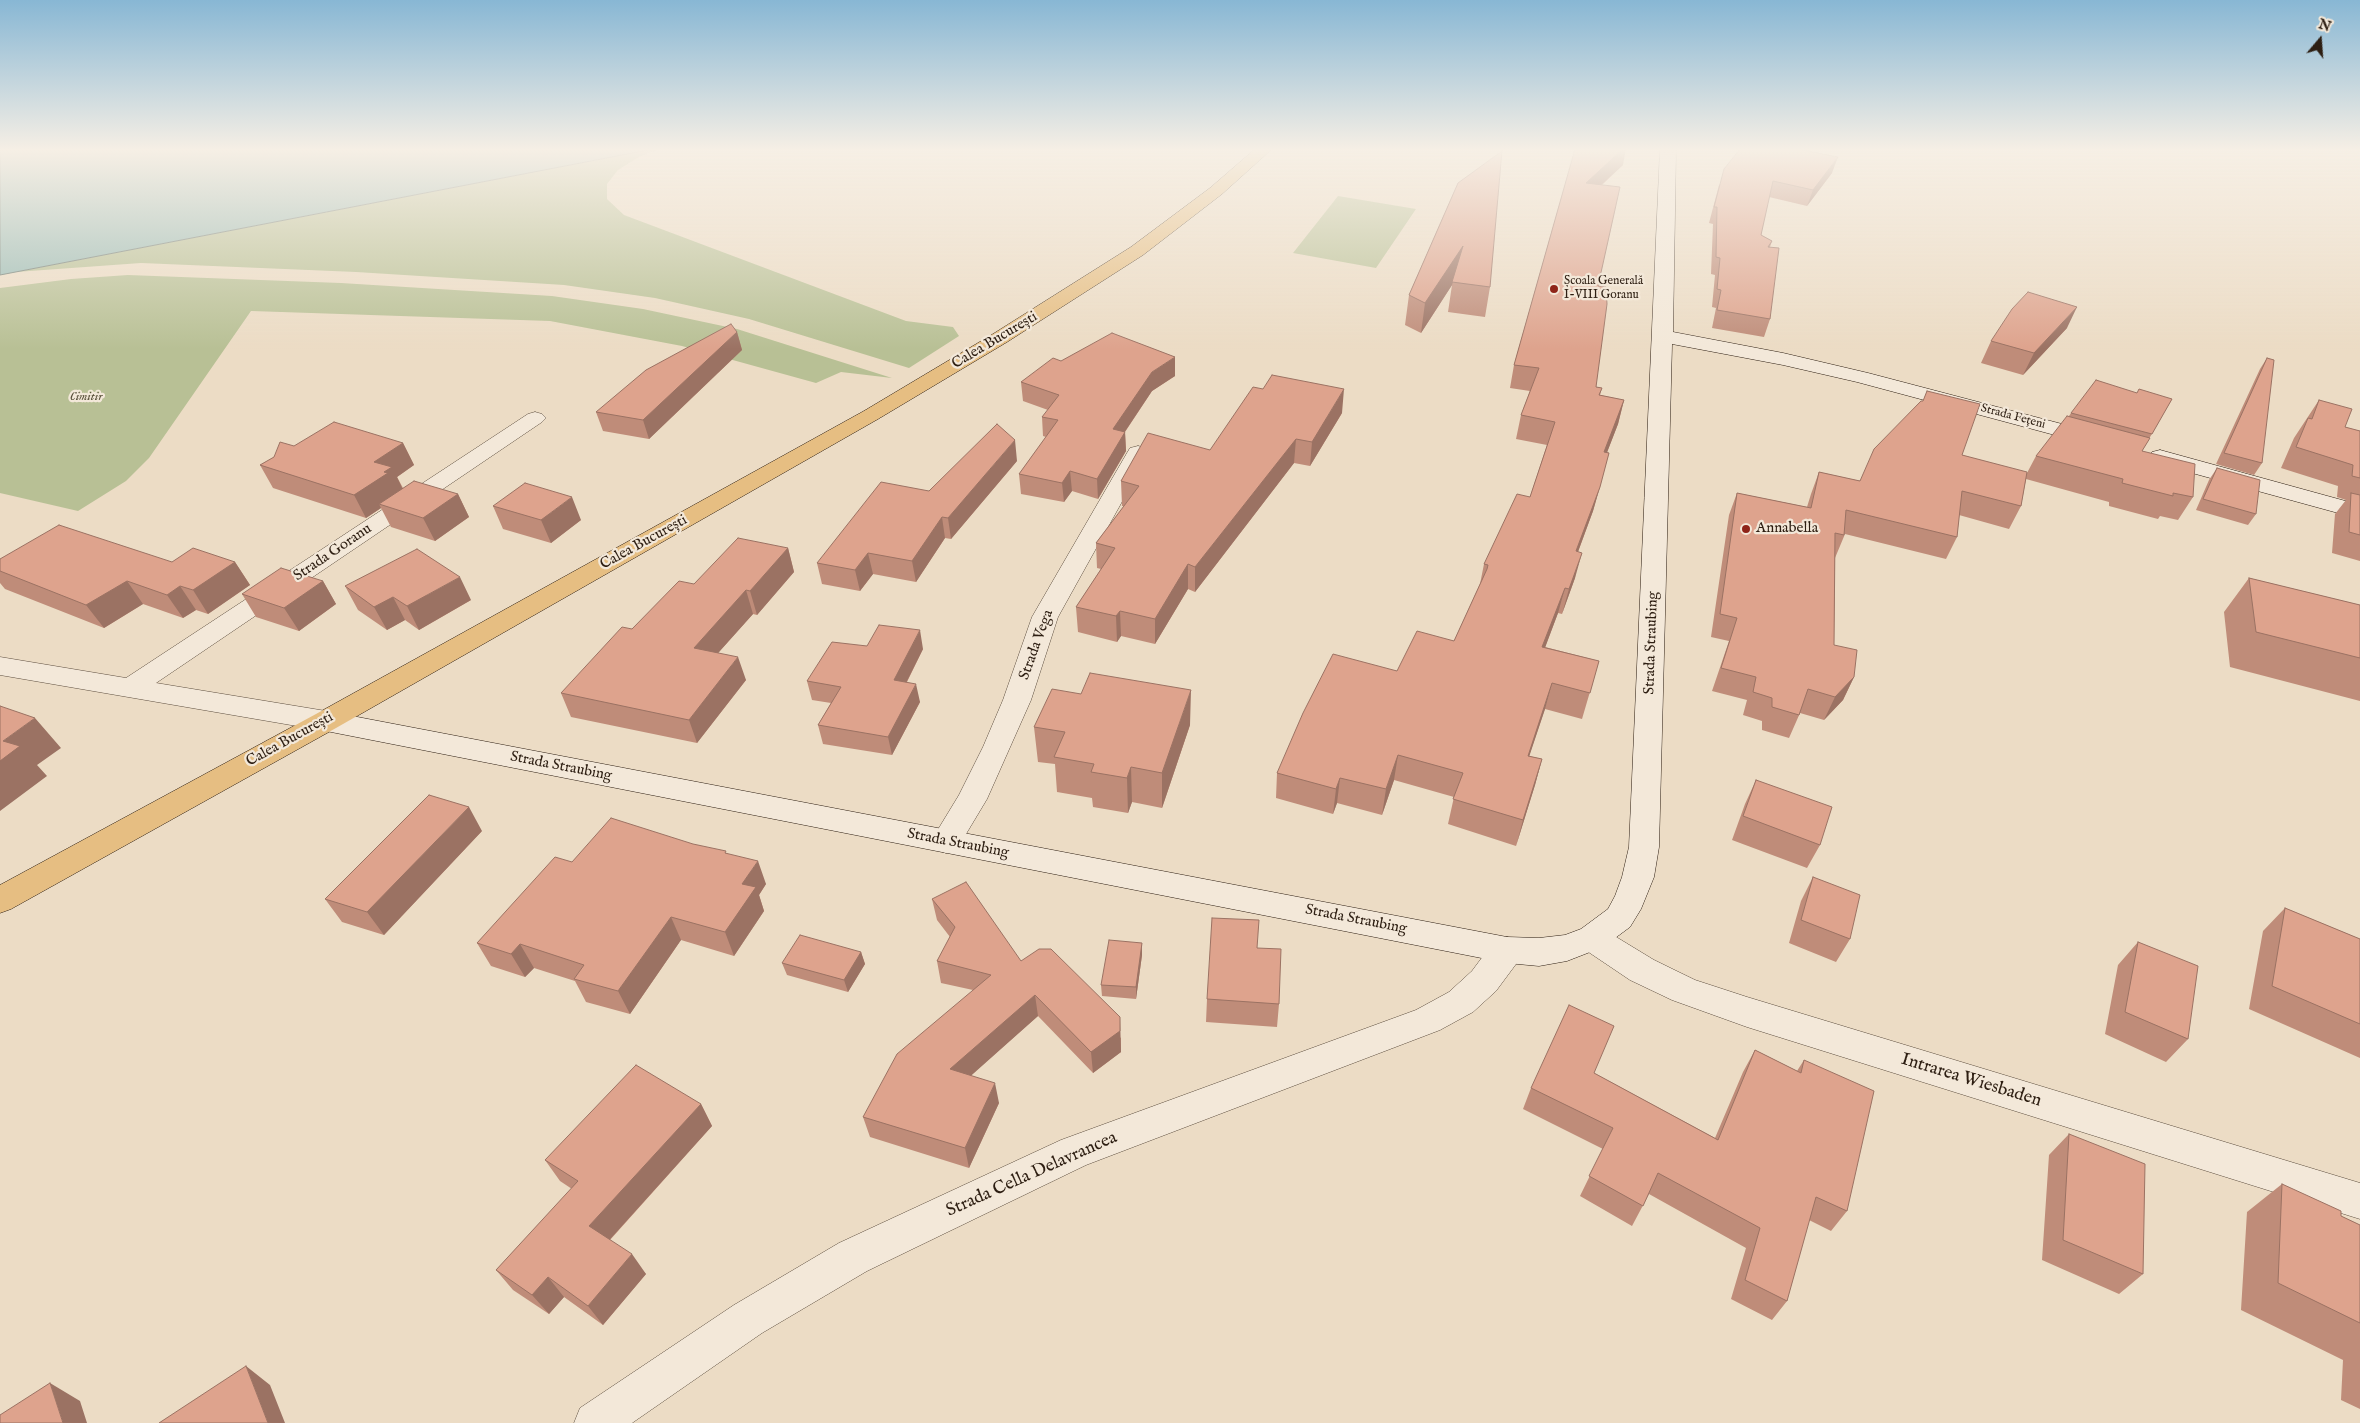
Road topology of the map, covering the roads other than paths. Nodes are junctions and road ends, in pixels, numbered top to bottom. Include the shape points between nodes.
1 (1184, 215) edge
2 (1666, 215) edge
3 (1663, 336) junction
4 (535, 418) dead end
5 (2115, 445) edge
6 (1138, 453) edge
7 (2143, 453) edge
8 (2360, 512) edge
9 (0, 666) edge
10 (130, 688) junction
11 (326, 721) junction
12 (946, 841) junction
13 (0, 900) edge
14 (1592, 938) junction
15 (1508, 950) junction
16 (2360, 1201) edge
17 (595, 1423) edge

1 - 11 highway, Calea București via 1137,251 872,415
2 - 3 street, Strada Straubing
3 - 5 street, Strada Fețeni via 1861,377
3 - 14 street, Strada Straubing via 1644,847 1630,900 1619,918
4 - 10 street, Strada Goranu
6 - 12 street, Strada Vega via 1045,617 997,747
7 - 8 street
9 - 10 street
10 - 11 street
11 - 12 street, Strada Straubing
11 - 13 highway, Calea București
12 - 15 street, Strada Straubing
14 - 15 street, Strada Straubing via 1567,948 1539,952
14 - 16 street, Intrarea Wiesbaden via 1642,970 1684,990 1747,1012
15 - 17 street, Strada Cella Delavrancea via 1484,981 1461,1002 1428,1020 1074,1152 853,1257 748,1319

